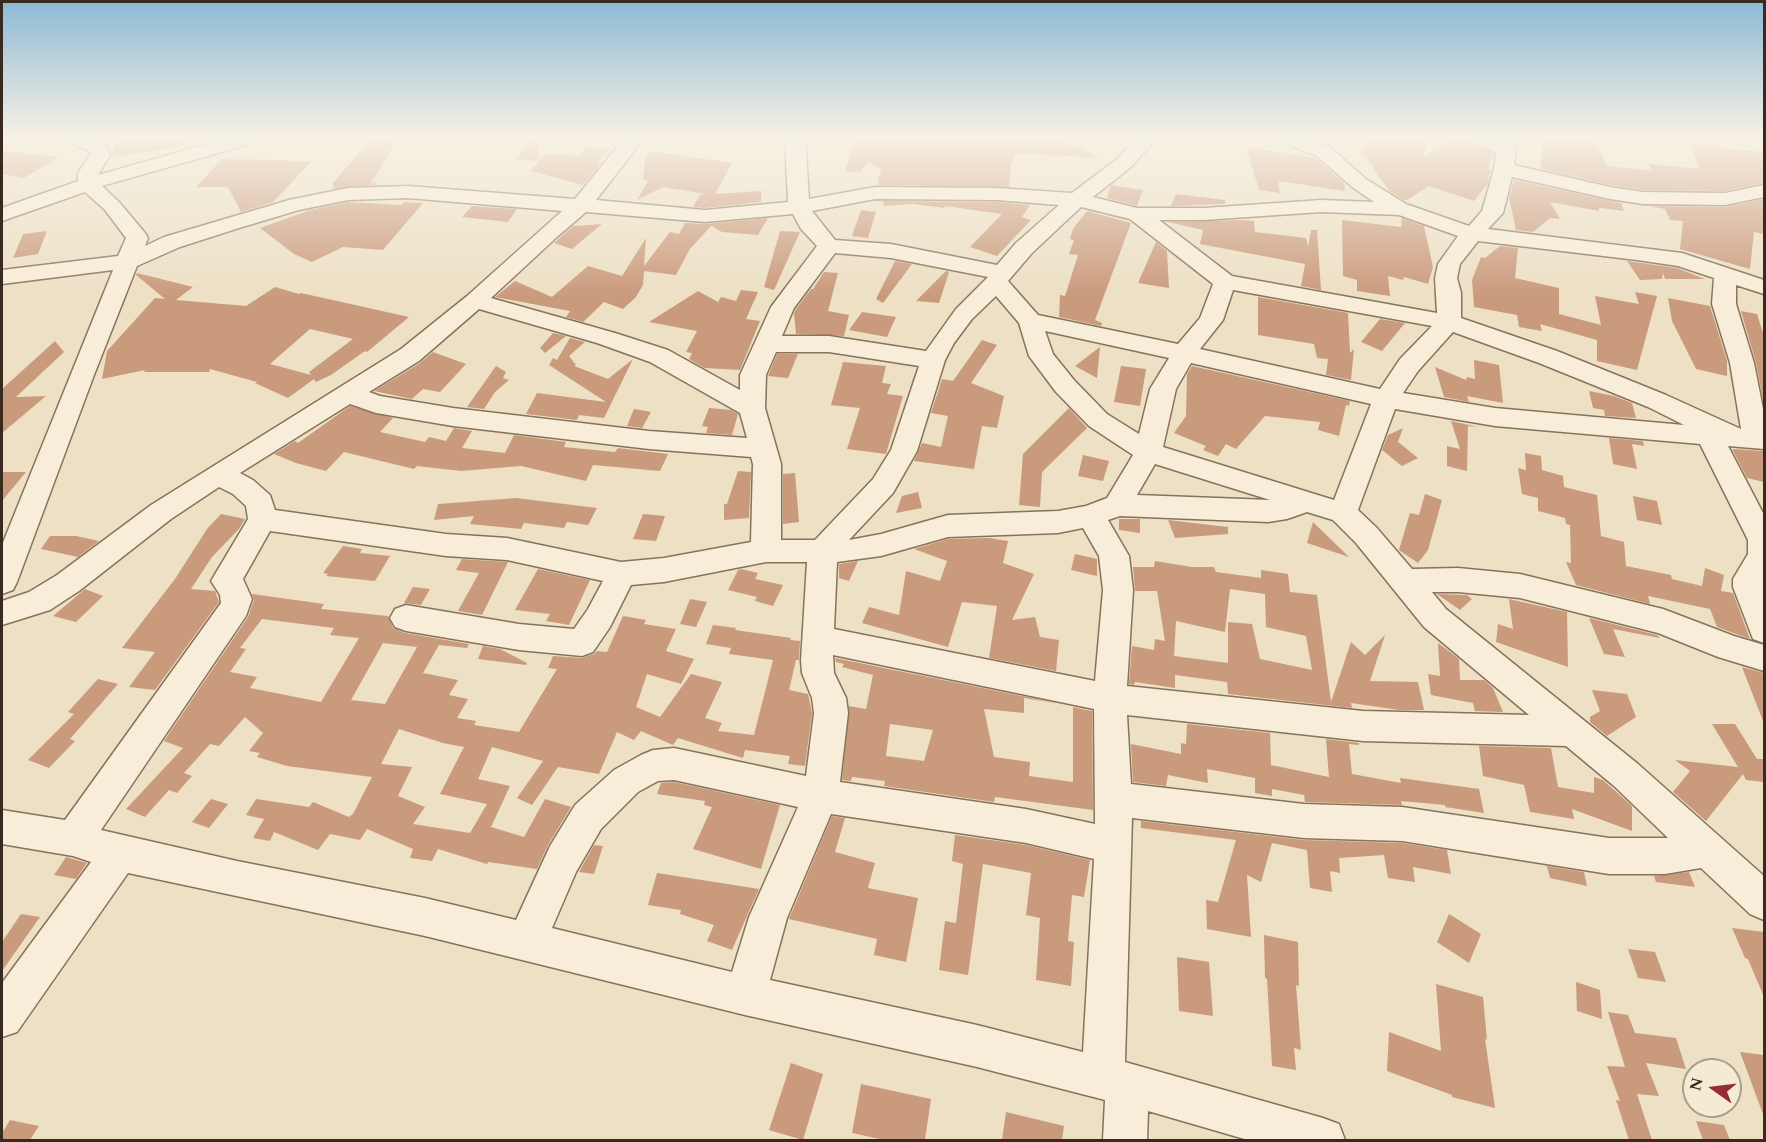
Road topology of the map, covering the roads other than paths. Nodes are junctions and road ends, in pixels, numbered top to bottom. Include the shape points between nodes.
1 (69, 190) edge
2 (95, 190) edge
3 (593, 190) edge
4 (798, 190) edge
5 (1089, 190) edge
6 (1371, 190) edge
7 (1497, 190) edge
8 (1603, 190) edge
9 (1764, 191) edge
10 (2, 197) edge
11 (42, 199) junction
12 (1077, 200) junction
13 (581, 206) junction
14 (799, 207) junction
15 (1401, 209) junction
16 (1137, 214) junction
17 (2, 215) edge
18 (1472, 234) junction
19 (829, 246) junction
20 (127, 262) junction
21 (2, 276) edge
22 (1725, 276) junction
23 (999, 278) junction
24 (1225, 282) junction
25 (1764, 287) edge
26 (475, 301) junction
27 (1030, 321) junction
28 (1449, 322) junction
29 (767, 344) junction
30 (1184, 353) junction
31 (933, 360) junction
32 (349, 394) junction
33 (1386, 399) junction
34 (752, 408) junction
35 (1740, 438) edge
36 (762, 448) junction
37 (1148, 452) junction
38 (218, 474) junction
39 (1302, 502) junction
40 (1104, 510) junction
41 (1343, 513) junction
42 (262, 519) junction
43 (766, 551) junction
44 (823, 551) junction
45 (621, 574) junction
46 (1402, 581) junction
47 (2, 582) edge
48 (2, 614) edge
49 (406, 618) dead end
50 (1764, 630) edge
51 (817, 639) junction
52 (1764, 658) edge
53 (1110, 698) junction
54 (1569, 730) junction
55 (821, 796) junction
56 (1114, 800) junction
57 (2, 827) edge
58 (73, 838) junction
59 (1113, 846) junction
60 (1706, 849) junction
61 (120, 853) junction
62 (1764, 901) edge
63 (526, 942) junction
64 (745, 995) junction
65 (2, 1017) edge
66 (1115, 1081) junction
67 (1125, 1140) edge
68 (1323, 1140) edge

1 - 11 street
2 - 20 street via 136,238
3 - 13 street
4 - 14 street
5 - 12 street
6 - 15 street
7 - 18 street via 1492,213
8 - 9 street via 1643,198 1725,199
10 - 11 street
11 - 17 street
12 - 14 street via 886,193
12 - 16 street
12 - 23 street via 1024,248
13 - 14 street via 705,216
13 - 20 street via 408,192 348,194 231,223
13 - 26 street
14 - 19 street
15 - 16 street via 1321,206
15 - 18 street
16 - 24 street
18 - 22 street via 1682,260
18 - 28 street via 1449,264
19 - 23 street via 940,259
19 - 29 street via 783,307
20 - 21 street
20 - 47 street
22 - 25 street
22 - 35 street via 1724,304 1742,363
23 - 27 street
23 - 31 street via 964,314
24 - 28 street
24 - 30 street via 1211,320
26 - 32 street via 410,355
26 - 34 street via 659,356
27 - 30 street
27 - 37 street via 1041,356 1065,386 1098,420
28 - 33 street via 1409,365
28 - 35 street via 1657,401
29 - 31 street via 829,344
29 - 34 street via 753,375
30 - 33 street
30 - 37 street via 1163,389
31 - 44 street via 904,451 883,486
32 - 36 street via 376,404 453,417 649,440
32 - 38 street
33 - 35 street via 1495,417
33 - 41 street
34 - 36 street
35 - 50 street via 1763,540 1763,555 1748,579 1748,587
36 - 43 street via 767,464
37 - 39 street
37 - 40 street
38 - 42 street via 243,487 260,502
38 - 48 street via 68,583 39,601
39 - 40 street via 1268,511
39 - 41 street
40 - 44 street via 1058,522 948,526 881,545
40 - 53 street via 1118,590
41 - 46 street
42 - 45 street via 507,549
42 - 58 street via 226,581 237,598 228,620
43 - 44 street
43 - 45 street
44 - 51 street
45 - 49 street via 582,643 519,638
46 - 52 street via 1458,580 1520,586 1663,622
46 - 54 street via 1435,618
51 - 53 street
51 - 55 street via 818,673 831,712
53 - 54 street via 1363,726
53 - 56 street
54 - 60 street via 1626,775
55 - 59 street via 1026,826
55 - 63 street via 674,764 652,766 626,781 588,817 563,859
55 - 64 street via 768,917
56 - 59 street
56 - 60 street via 1304,821 1402,824 1609,856 1665,856
57 - 58 street
58 - 61 street
59 - 66 street
60 - 62 street
61 - 63 street via 425,916
61 - 65 street
63 - 64 street
64 - 66 street
66 - 67 street
66 - 68 street

